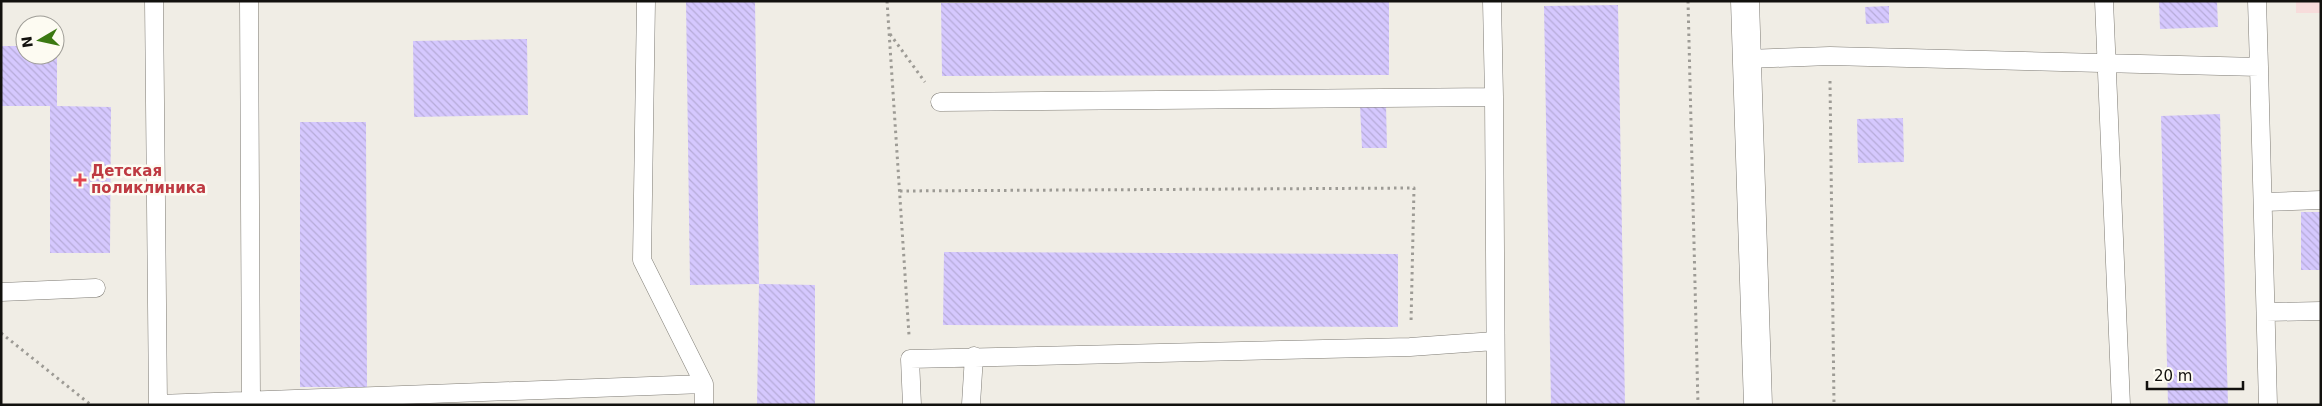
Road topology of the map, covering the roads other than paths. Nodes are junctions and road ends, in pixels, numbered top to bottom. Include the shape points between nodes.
1 (154, 1) edge
2 (249, 1) edge
3 (646, 1) edge
4 (1492, 1) edge
5 (1746, 1) edge
6 (2104, 1) edge
7 (2258, 1) edge
8 (1747, 59) junction
9 (2105, 62) junction
10 (2259, 67) junction
11 (1494, 97) junction
12 (940, 102) road end
13 (2321, 200) edge
14 (2263, 202) junction
15 (96, 288) dead end
16 (1, 292) edge
17 (2321, 311) edge
18 (2266, 312) junction
19 (1495, 340) junction
20 (974, 356) junction
21 (704, 384) junction
22 (251, 400) junction
23 (971, 404) edge
24 (704, 405) edge
25 (912, 405) edge
26 (1496, 405) edge
27 (1758, 405) edge
28 (2121, 405) edge
29 (2268, 405) edge

1 - 22 lane via 158,404
2 - 22 lane
3 - 21 lane via 642,260
4 - 11 lane
5 - 8 street
6 - 9 lane
7 - 10 lane
8 - 9 lane via 1830,56
8 - 27 street
9 - 10 lane
9 - 28 lane
10 - 14 lane
11 - 12 lane
11 - 19 lane
13 - 14 lane
14 - 18 lane
15 - 16 lane
17 - 18 lane
18 - 29 lane
19 - 20 lane via 1410,348
19 - 26 lane
20 - 23 lane
20 - 25 lane via 910,358
21 - 22 lane
21 - 24 lane

